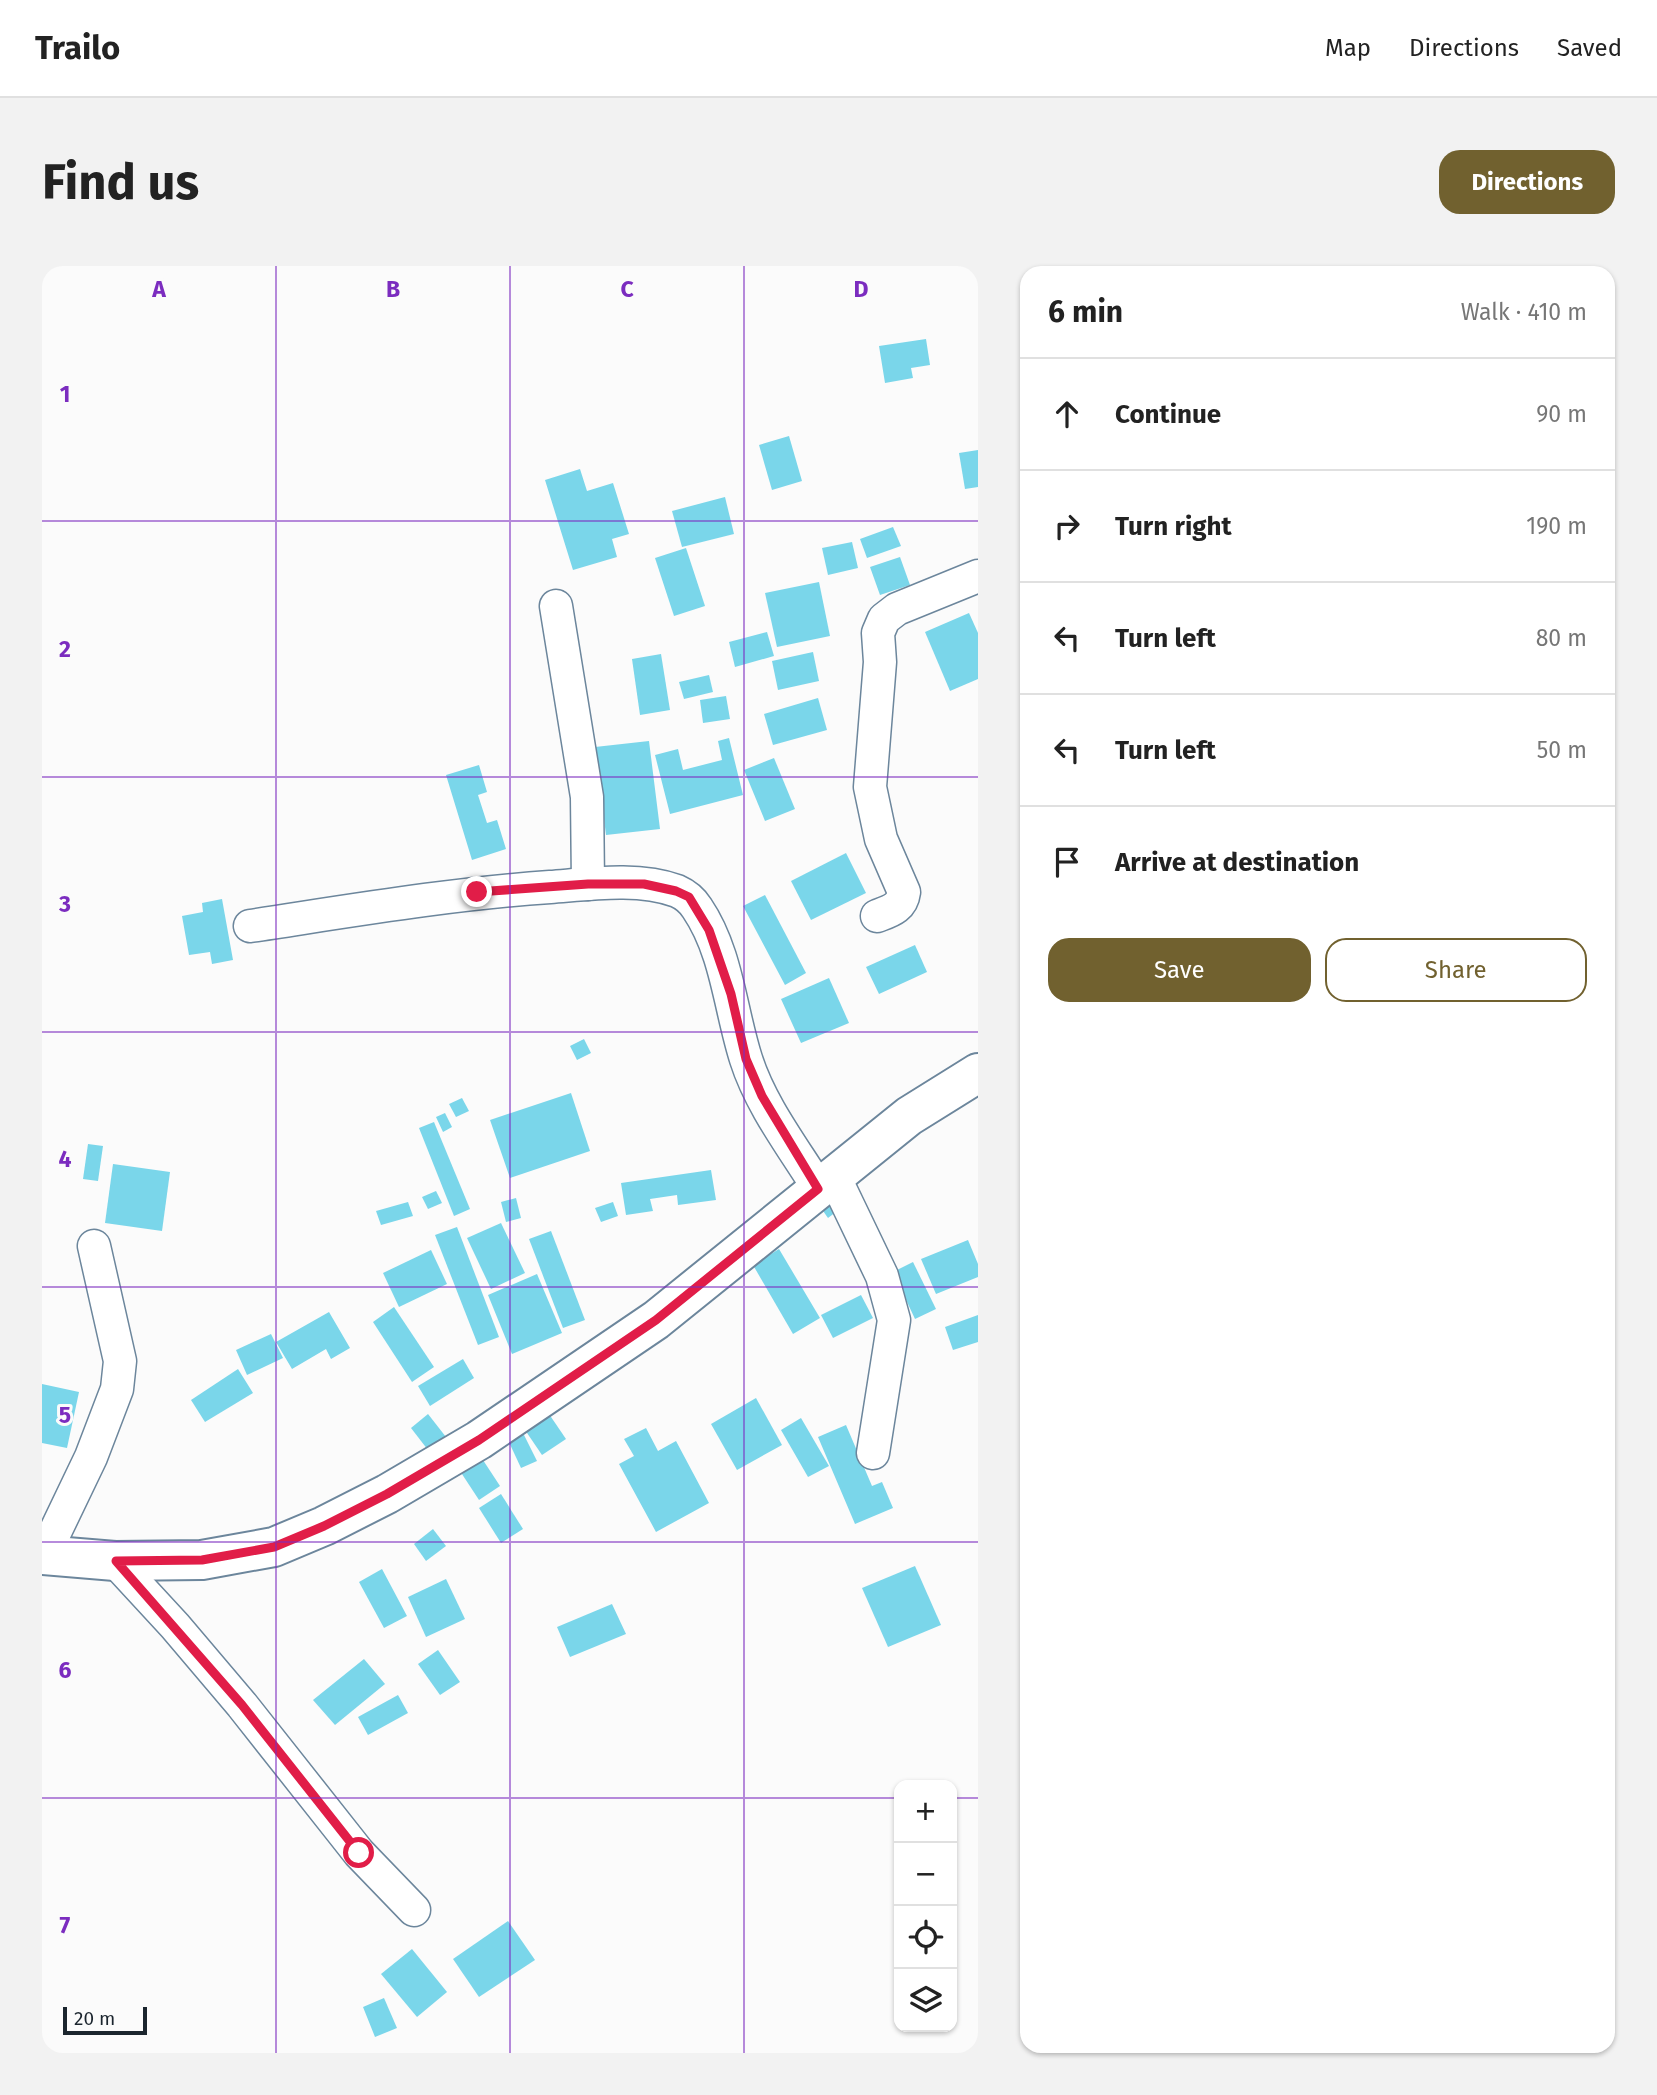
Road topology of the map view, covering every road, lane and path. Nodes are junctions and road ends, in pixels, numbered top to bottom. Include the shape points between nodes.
1 (978, 576) edge
2 (556, 606) dead end
3 (588, 884) junction
4 (877, 916) dead end
5 (250, 926) dead end
6 (978, 1073) edge
7 (826, 1182) junction
8 (94, 1246) dead end
9 (873, 1453) dead end
10 (43, 1555) edge
11 (116, 1561) junction
12 (415, 1910) dead end

1 - 4 street via 897,609 884,619 878,634 870,787 881,839 904,892 896,908
2 - 3 street via 587,797
3 - 5 street via 477,892
3 - 7 street via 644,884 689,897 709,930 731,994 746,1059 762,1096
6 - 7 street via 909,1116
7 - 9 street via 882,1276 894,1320
7 - 11 street via 656,1320 479,1440 387,1494 274,1547 202,1560
8 - 10 street via 120,1361 117,1389 91,1457
10 - 11 street
11 - 12 street via 242,1705 359,1853

